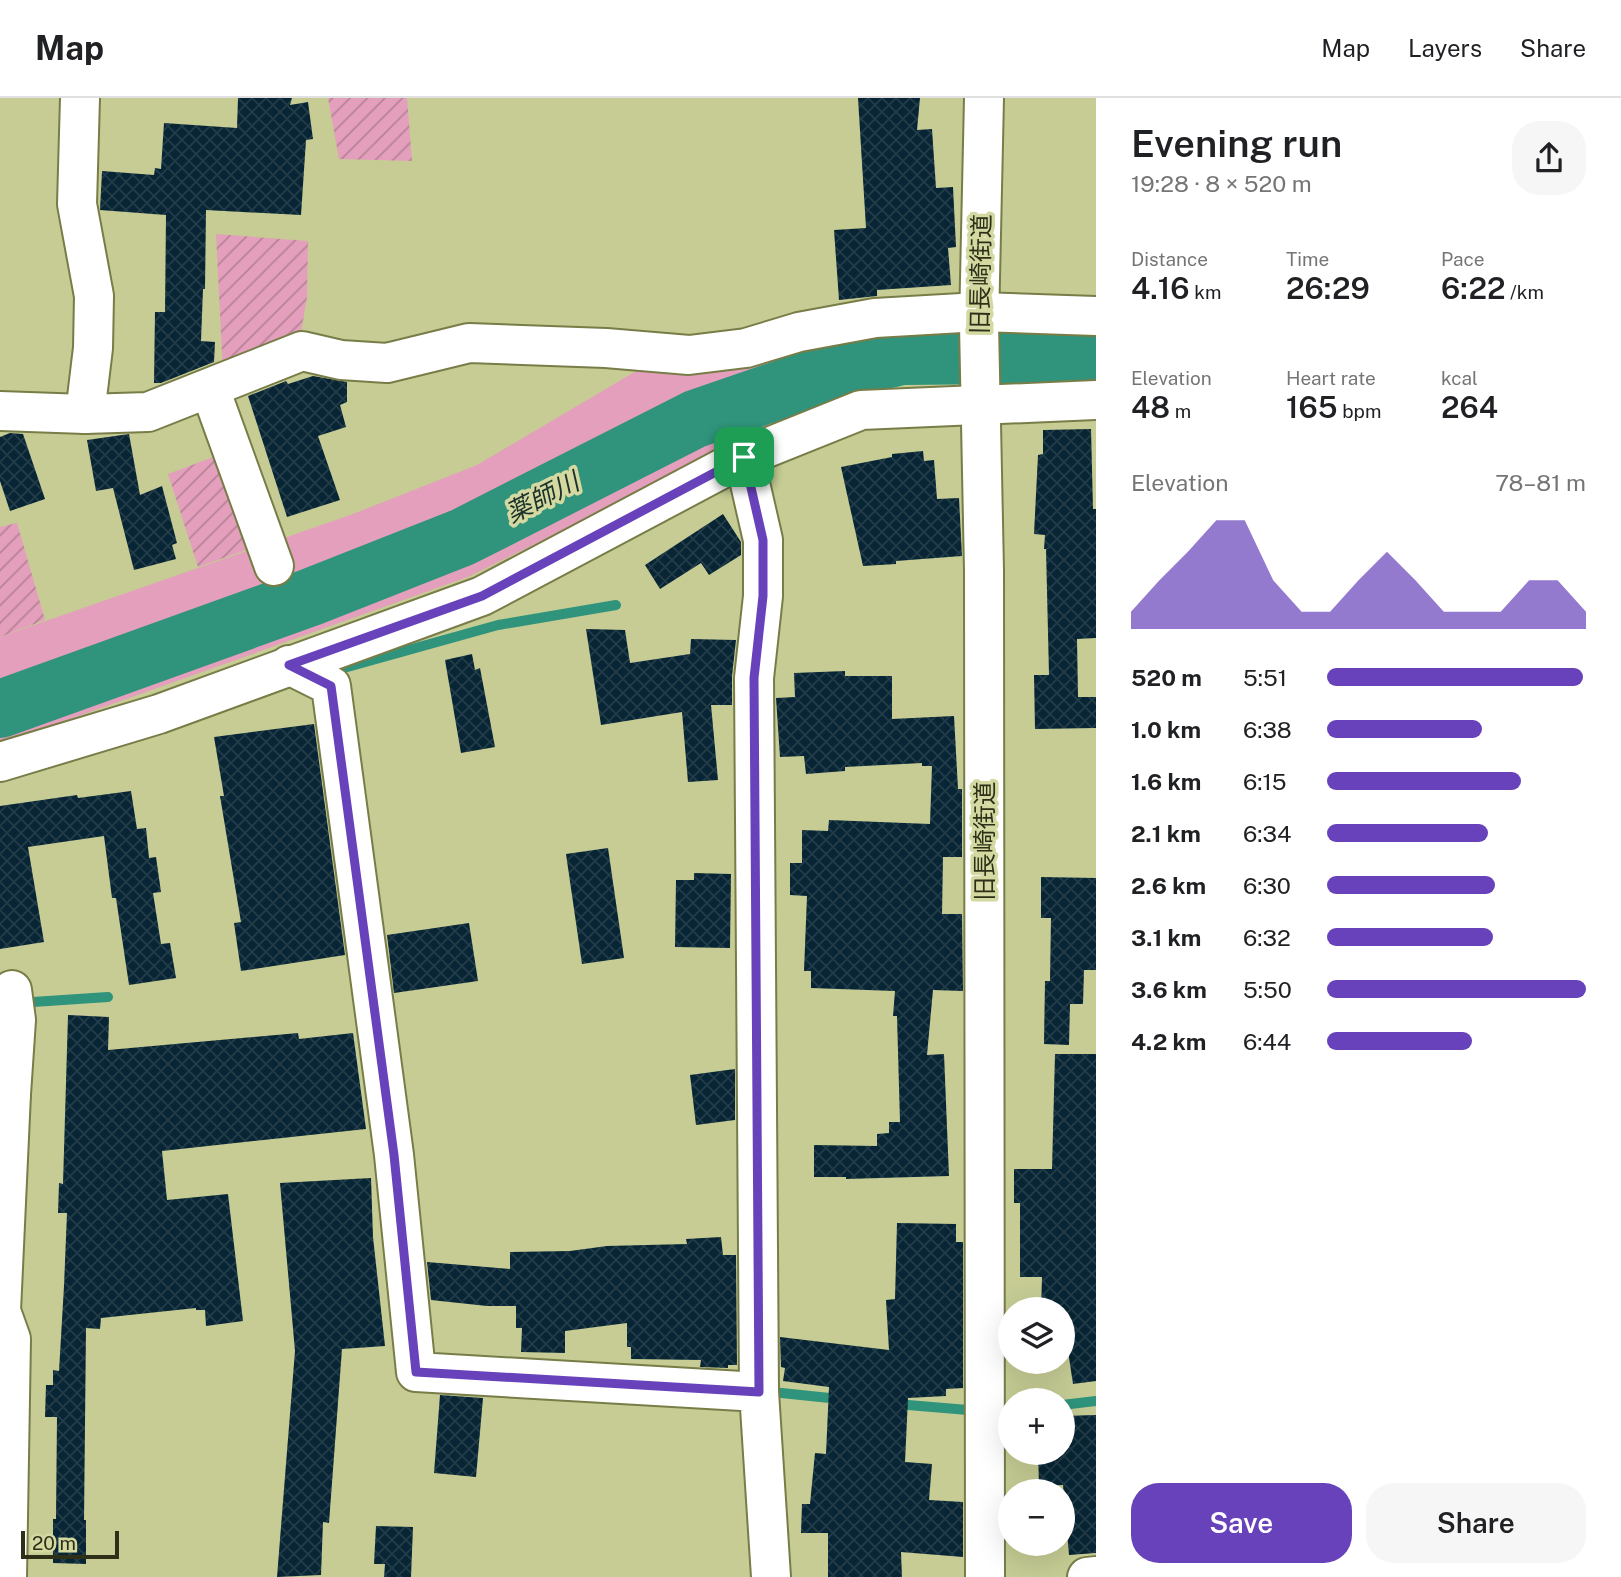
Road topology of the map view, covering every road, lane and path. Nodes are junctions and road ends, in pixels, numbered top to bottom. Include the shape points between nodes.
1 (80, 98) edge
2 (984, 98) edge
3 (1096, 316) edge
4 (979, 318) junction
5 (210, 389) junction
6 (980, 396) junction
7 (1096, 400) edge
8 (0, 411) edge
9 (85, 414) junction
10 (744, 457) junction
11 (274, 566) dead end
12 (289, 665) junction
13 (0, 762) edge
14 (12, 990) dead end
15 (5, 1094) edge
16 (759, 1392) junction
17 (4, 1494) edge
18 (1096, 1576) edge
19 (7, 1577) edge
20 (771, 1577) edge
21 (987, 1577) edge
22 (1087, 1577) edge

1 - 9 street via 77,204 94,296
2 - 4 street, 旧長崎街道
3 - 4 street
4 - 5 street via 875,318 799,332 746,348 689,355 469,343 387,363 302,351
4 - 6 street, 旧長崎街道
5 - 9 street via 148,412
5 - 11 street
6 - 7 street
6 - 10 street via 861,410
6 - 21 street, 旧長崎街道
8 - 9 street
10 - 12 street via 482,596
10 - 16 street via 763,540 763,596 754,678
12 - 13 street via 159,713
12 - 16 street via 331,686 394,1155 416,1372
14 - 15 street via 16,1020
15 - 17 street via 1,1311 11,1339
16 - 20 street
17 - 19 street
18 - 22 street

